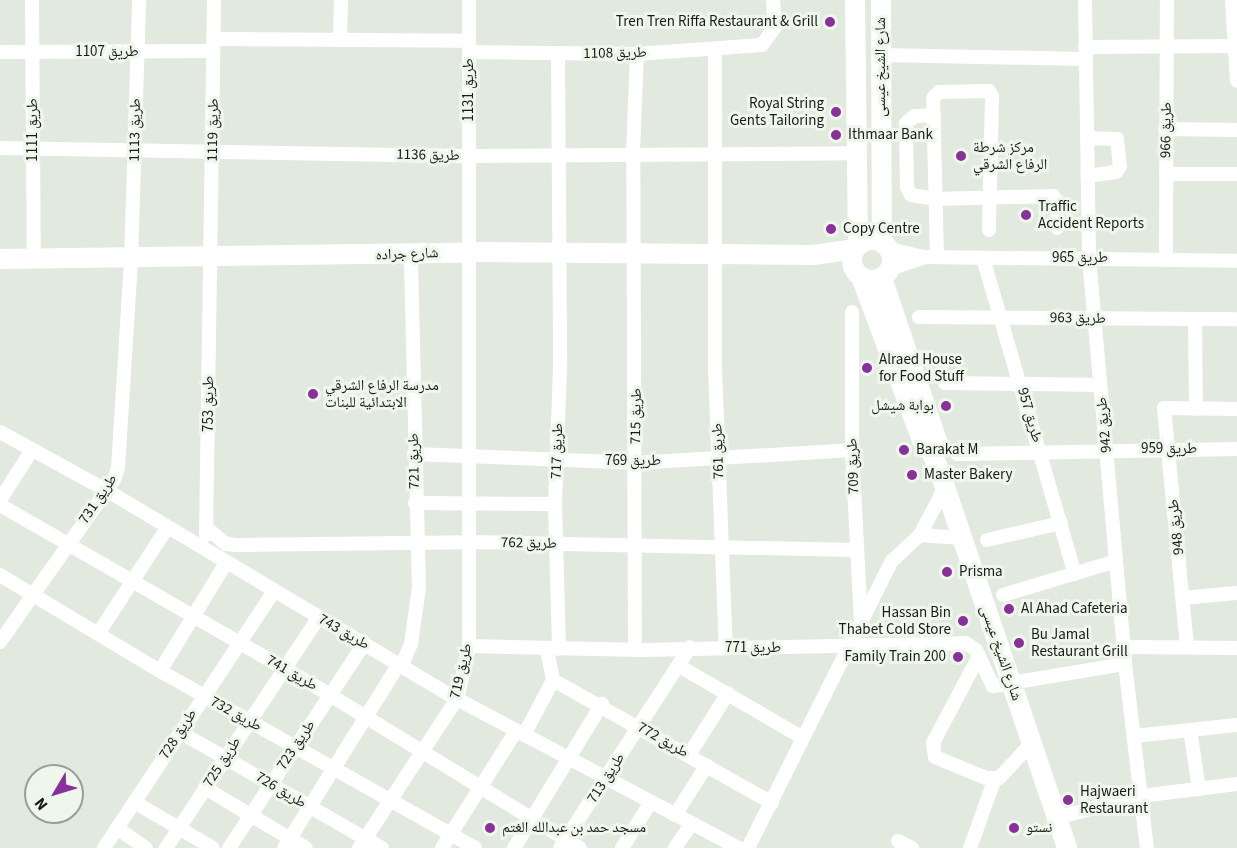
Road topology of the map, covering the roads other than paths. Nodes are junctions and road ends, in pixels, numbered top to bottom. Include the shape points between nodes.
1 (32, 0) edge
2 (139, 0) edge
3 (214, 0) edge
4 (341, 0) edge
5 (469, 0) edge
6 (773, 0) edge
7 (855, 0) edge
8 (881, 0) edge
9 (1086, 0) edge
10 (1167, 0) edge
11 (1232, 0) edge
12 (340, 40) junction
13 (213, 45) junction
14 (1236, 46) edge
15 (469, 47) junction
16 (715, 49) junction
17 (1168, 49) junction
18 (0, 52) edge
19 (137, 52) junction
20 (33, 53) junction
21 (1085, 53) junction
22 (558, 54) junction
23 (637, 54) junction
24 (881, 55) junction
25 (1237, 81) edge
26 (934, 114) junction
27 (1165, 129) junction
28 (1237, 130) edge
29 (1087, 138) junction
30 (0, 148) edge
31 (33, 148) junction
32 (135, 150) junction
33 (213, 152) junction
34 (560, 153) junction
35 (633, 153) junction
36 (712, 153) junction
37 (857, 153) junction
38 (469, 156) junction
39 (1166, 174) junction
40 (1237, 174) edge
41 (1087, 176) junction
42 (990, 198) junction
43 (936, 199) junction
44 (1057, 228) dead end
45 (989, 231) dead end
46 (885, 246) junction
47 (472, 252) junction
48 (560, 254) junction
49 (636, 254) junction
50 (411, 255) junction
51 (718, 255) junction
52 (930, 257) junction
53 (983, 258) junction
54 (1089, 258) junction
55 (0, 259) edge
56 (209, 259) junction
57 (1166, 259) junction
58 (34, 260) junction
59 (131, 260) junction
60 (857, 260) junction
61 (1237, 261) edge
62 (886, 273) junction
63 (852, 312) dead end
64 (919, 316) dead end
65 (1001, 317) junction
66 (1096, 318) junction
67 (1195, 319) junction
68 (1237, 319) edge
69 (945, 383) dead end
70 (1021, 384) junction
71 (1100, 385) junction
72 (1196, 409) junction
73 (1237, 409) edge
74 (0, 432) edge
75 (1168, 448) junction
76 (1106, 449) junction
77 (1237, 449) edge
78 (32, 450) junction
79 (852, 450) junction
80 (1040, 451) junction
81 (414, 454) junction
82 (957, 454) dead end
83 (469, 455) junction
84 (934, 457) junction
85 (717, 459) junction
86 (556, 460) junction
87 (635, 462) junction
88 (945, 487) junction
89 (106, 490) junction
90 (0, 500) edge
91 (470, 502) junction
92 (415, 503) junction
93 (555, 504) junction
94 (0, 505) edge
95 (1061, 523) junction
96 (167, 528) junction
97 (208, 529) junction
98 (920, 535) junction
99 (961, 538) junction
100 (987, 540) dead end
101 (470, 542) junction
102 (67, 543) junction
103 (417, 543) junction
104 (556, 543) junction
105 (635, 546) junction
106 (720, 546) junction
107 (201, 548) junction
108 (856, 550) junction
109 (1116, 561) junction
110 (226, 563) junction
111 (1075, 574) junction
112 (0, 575) edge
113 (132, 581) junction
114 (274, 591) junction
115 (1237, 593) edge
116 (32, 594) junction
117 (1003, 596) dead end
118 (1183, 598) junction
119 (319, 617) junction
120 (196, 618) junction
121 (861, 620) junction
122 (98, 634) junction
123 (0, 641) edge
124 (238, 642) junction
125 (364, 644) junction
126 (469, 646) junction
127 (1187, 646) junction
128 (690, 647) junction
129 (1124, 647) junction
130 (726, 648) junction
131 (851, 648) junction
132 (1237, 648) edge
133 (553, 649) junction
134 (635, 649) junction
135 (979, 656) junction
136 (1125, 664) junction
137 (401, 665) junction
138 (679, 666) junction
139 (284, 669) junction
140 (160, 671) junction
141 (1008, 676) junction
142 (553, 680) junction
143 (728, 693) junction
144 (330, 695) junction
145 (203, 696) junction
146 (457, 699) junction
147 (602, 704) junction
148 (366, 718) junction
149 (249, 721) junction
150 (1237, 725) edge
151 (639, 726) junction
152 (1190, 730) junction
153 (180, 732) junction
154 (520, 733) junction
155 (1134, 736) junction
156 (803, 738) junction
157 (1032, 743) junction
158 (296, 747) junction
159 (422, 750) junction
160 (689, 754) junction
161 (225, 759) junction
162 (570, 761) junction
163 (707, 765) junction
164 (336, 770) junction
165 (606, 778) junction
166 (995, 778) junction
167 (271, 784) junction
168 (1237, 784) edge
169 (206, 788) junction
170 (481, 788) junction
171 (1199, 789) junction
172 (1141, 796) junction
173 (389, 801) junction
174 (134, 802) junction
175 (651, 802) junction
176 (772, 802) junction
177 (310, 808) junction
178 (675, 814) junction
179 (250, 815) junction
180 (532, 818) junction
181 (1056, 818) junction
182 (692, 823) junction
183 (117, 828) junction
184 (180, 828) junction
185 (451, 835) junction
186 (898, 841) dead end
187 (362, 843) edge
188 (563, 843) edge
189 (287, 844) edge
190 (104, 848) edge
191 (146, 848) edge
192 (165, 848) edge
193 (213, 848) edge
194 (229, 848) edge
195 (306, 848) edge
196 (382, 848) edge
197 (442, 848) edge
198 (475, 848) edge
199 (514, 848) edge
200 (580, 848) edge
201 (621, 848) edge
202 (675, 848) edge
203 (739, 848) edge
204 (748, 848) edge
205 (912, 848) edge
206 (970, 848) edge
207 (1067, 848) edge
208 (1147, 848) edge

1 - 20 street, طريق 1111
2 - 19 street, طريق 1113
3 - 13 street, طريق 1119
4 - 12 street
5 - 15 street, طريق 1131
6 - 16 street, طريق 1108 via 775,27 762,45
7 - 37 street, شارع الشيخ عيسى
8 - 24 street, شارع الشيخ عيسى
9 - 21 street, طريق 942
10 - 17 street, طريق 966
11 - 14 street
12 - 13 street, طريق 1107
12 - 15 street, طريق 1108
13 - 19 street, طريق 1107
13 - 33 street, طريق 1119
14 - 17 street
14 - 25 street
15 - 22 street, طريق 1108
15 - 38 street, طريق 1131
16 - 23 street, طريق 1108
16 - 36 street, طريق 761
17 - 21 street
17 - 27 street, طريق 966
18 - 20 street, طريق 1107
19 - 20 street, طريق 1107
19 - 32 street, طريق 1113
20 - 31 street, طريق 1111
21 - 24 street
21 - 29 street, طريق 942
22 - 23 street, طريق 1108
22 - 34 street, طريق 717
23 - 35 street, طريق 715
24 - 46 street, شارع الشيخ عيسى
26 - 42 street via 933,98 939,92 989,91
26 - 43 street
26 - 43 street via 915,116 906,123 907,177 911,195
27 - 28 street
27 - 39 street, طريق 966
29 - 41 street, طريق 942
29 - 41 street via 1117,139 1120,166 1116,172
30 - 31 street, طريق 1136
31 - 32 street, طريق 1136
31 - 58 street, طريق 1111
32 - 33 street, طريق 1136
32 - 59 street, طريق 1113
33 - 38 street, طريق 1136
33 - 56 street, طريق 1119
34 - 35 street, طريق 1136
34 - 38 street, طريق 1136
34 - 48 street, طريق 717
35 - 36 street, طريق 1136
35 - 49 street, طريق 715
36 - 37 street, طريق 1136
36 - 51 street, طريق 761
37 - 60 street, شارع الشيخ عيسى
38 - 47 street, طريق 1131
39 - 40 street
39 - 57 street, طريق 966
41 - 54 street, طريق 942
42 - 43 street
42 - 44 street via 1053,196 1058,202
42 - 45 street
43 - 52 street
46 - 52 street, طريق 965
46 - 60 street via 870,240
46 - 62 street, شارع الشيخ عيسى
47 - 48 street, شارع جراده
47 - 50 street, شارع جراده
47 - 83 street, طريق 719
48 - 49 street, شارع جراده
48 - 86 street, طريق 717
49 - 51 street, شارع جراده
49 - 87 street, طريق 715
50 - 56 street, شارع جراده
50 - 81 street, طريق 721
51 - 60 street, شارع جراده via 813,255
51 - 85 street, طريق 761
52 - 53 street, طريق 965
52 - 62 street, طريق 965
53 - 54 street, طريق 965
53 - 65 street, طريق 957
54 - 57 street, طريق 965
54 - 66 street, طريق 942
55 - 58 street, شارع جراده
56 - 59 street, شارع جراده
56 - 97 street, طريق 753
57 - 61 street, طريق 965
58 - 59 street, شارع جراده
59 - 89 street, طريق 731 via 118,468
60 - 62 street via 872,280
60 - 84 street, شارع الشيخ عيسى via 922,440
62 - 84 street, شارع الشيخ عيسى via 938,443
63 - 79 street, طريق 709
64 - 65 street, طريق 963
65 - 66 street, طريق 963
65 - 70 street, طريق 957
66 - 67 street, طريق 963
66 - 71 street, طريق 942
67 - 68 street, طريق 963
67 - 72 street
69 - 70 street
70 - 71 street
70 - 80 street, طريق 957
71 - 76 street, طريق 942
72 - 73 street
72 - 75 street, طريق 948 via 1164,408
74 - 78 street, طريق 743
75 - 76 street, طريق 959
75 - 77 street, طريق 959
75 - 118 street, طريق 948
76 - 80 street, طريق 959
76 - 109 street, طريق 942
78 - 89 street, طريق 743
78 - 90 street
79 - 85 street, طريق 769
79 - 108 street, طريق 709
80 - 82 street, طريق 959
80 - 95 street, طريق 957
81 - 83 street, طريق 769
81 - 92 street, طريق 721
83 - 86 street, طريق 769
83 - 91 street, طريق 719
84 - 88 street, شارع الشيخ عيسى
85 - 87 street, طريق 769
85 - 106 street, طريق 761
86 - 87 street, طريق 769
86 - 93 street, طريق 717
87 - 105 street, طريق 715
88 - 98 street, طريق 709
88 - 99 street, شارع الشيخ عيسى
89 - 96 street, طريق 743
89 - 102 street, طريق 731
91 - 92 street
91 - 93 street
91 - 101 street, طريق 719
92 - 103 street, طريق 721
93 - 104 street, طريق 717
94 - 102 street, طريق 741
95 - 100 street
95 - 111 street, طريق 957
96 - 107 street, طريق 743
96 - 113 street
97 - 103 street, طريق 762 via 226,544 237,546
97 - 107 street, طريق 753
98 - 99 street
98 - 121 street, طريق 709 via 892,561
99 - 141 street, شارع الشيخ عيسى
101 - 103 street, طريق 762
101 - 104 street, طريق 762
101 - 126 street, طريق 719
102 - 113 street, طريق 741
102 - 116 street, طريق 731
103 - 137 street, طريق 721 via 419,588 411,644
104 - 105 street, طريق 762
104 - 133 street, طريق 717
105 - 106 street, طريق 762
105 - 134 street, طريق 715
106 - 108 street, طريق 762
106 - 130 street, طريق 761
107 - 110 street, طريق 743
108 - 121 street, طريق 709
109 - 111 street
109 - 129 street, طريق 942
110 - 114 street, طريق 743
110 - 120 street
111 - 117 street
112 - 116 street, طريق 732
113 - 120 street, طريق 741
113 - 122 street
114 - 119 street, طريق 743
114 - 124 street, طريق 728
115 - 118 street
116 - 122 street, طريق 732
116 - 123 street, طريق 731
118 - 127 street, طريق 948
119 - 125 street, طريق 743
119 - 139 street, طريق 725
120 - 124 street, طريق 741
120 - 140 street
121 - 131 street, طريق 709
122 - 140 street, طريق 732
124 - 139 street, طريق 741
124 - 145 street, طريق 728
125 - 137 street, طريق 743
125 - 144 street, طريق 723
126 - 133 street, طريق 771
126 - 146 street, طريق 719
127 - 129 street
127 - 132 street
128 - 130 street, طريق 771
128 - 134 street, طريق 771
128 - 138 street, طريق 713
129 - 136 street, طريق 942
130 - 131 street, طريق 771
131 - 135 street, طريق 771 via 966,643
131 - 156 street, طريق 709
133 - 134 street, طريق 771
133 - 142 street, طريق 717
135 - 141 street via 985,676 993,686
135 - 166 street via 933,743 934,752 938,761
136 - 141 street
136 - 155 street, طريق 942
137 - 146 street, طريق 743
137 - 148 street, طريق 721
138 - 143 street
138 - 151 street, طريق 713
139 - 144 street, طريق 741
139 - 149 street, طريق 725
140 - 145 street, طريق 732
141 - 157 street, شارع الشيخ عيسى
142 - 147 street, طريق 772
142 - 154 street
143 - 156 street
143 - 160 street
144 - 148 street, طريق 741
144 - 158 street, طريق 723
145 - 149 street, طريق 732
145 - 153 street, طريق 728
146 - 154 street, طريق 743
146 - 159 street, طريق 719
147 - 151 street, طريق 772
147 - 162 street
148 - 159 street, طريق 741
148 - 164 street, طريق 721
149 - 158 street, طريق 732
149 - 161 street, طريق 725
150 - 152 street
151 - 160 street, طريق 772
151 - 165 street, طريق 713
152 - 155 street
152 - 171 street
153 - 161 street, طريق 726
153 - 174 street, طريق 728
154 - 162 street, طريق 743
154 - 170 street
155 - 172 street, طريق 942
156 - 176 street, طريق 709
157 - 166 street via 1008,773
157 - 181 street, شارع الشيخ عيسى
158 - 164 street, طريق 732
158 - 167 street, طريق 723
159 - 170 street, طريق 741
159 - 173 street, طريق 719
160 - 163 street, طريق 772
161 - 167 street, طريق 726
161 - 169 street, طريق 725
162 - 165 street, طريق 743
162 - 180 street
163 - 176 street, طريق 772
163 - 178 street
164 - 173 street, طريق 732
164 - 177 street, طريق 721
165 - 175 street, طريق 743
165 - 188 street, طريق 713
166 - 206 street
167 - 177 street, طريق 726
167 - 179 street, طريق 723
168 - 171 street
169 - 179 street
169 - 184 street, طريق 725
170 - 180 street, طريق 741
170 - 185 street
171 - 172 street
172 - 181 street
172 - 208 street, طريق 942
173 - 185 street, طريق 732
173 - 187 street, طريق 719
174 - 183 street, طريق 728
174 - 184 street
175 - 178 street, طريق 743
175 - 201 street
176 - 204 street, طريق 709
177 - 187 street, طريق 726
177 - 189 street, طريق 721
178 - 182 street, طريق 743
179 - 189 street
179 - 194 street, طريق 723
180 - 188 street, طريق 741
180 - 199 street
181 - 207 street, شارع الشيخ عيسى
182 - 202 street
182 - 203 street, طريق 743
183 - 190 street, طريق 728
183 - 191 street
184 - 192 street, طريق 725
184 - 193 street
185 - 197 street
185 - 198 street, طريق 732
186 - 205 street
187 - 196 street, طريق 726
188 - 200 street, طريق 741
189 - 195 street

